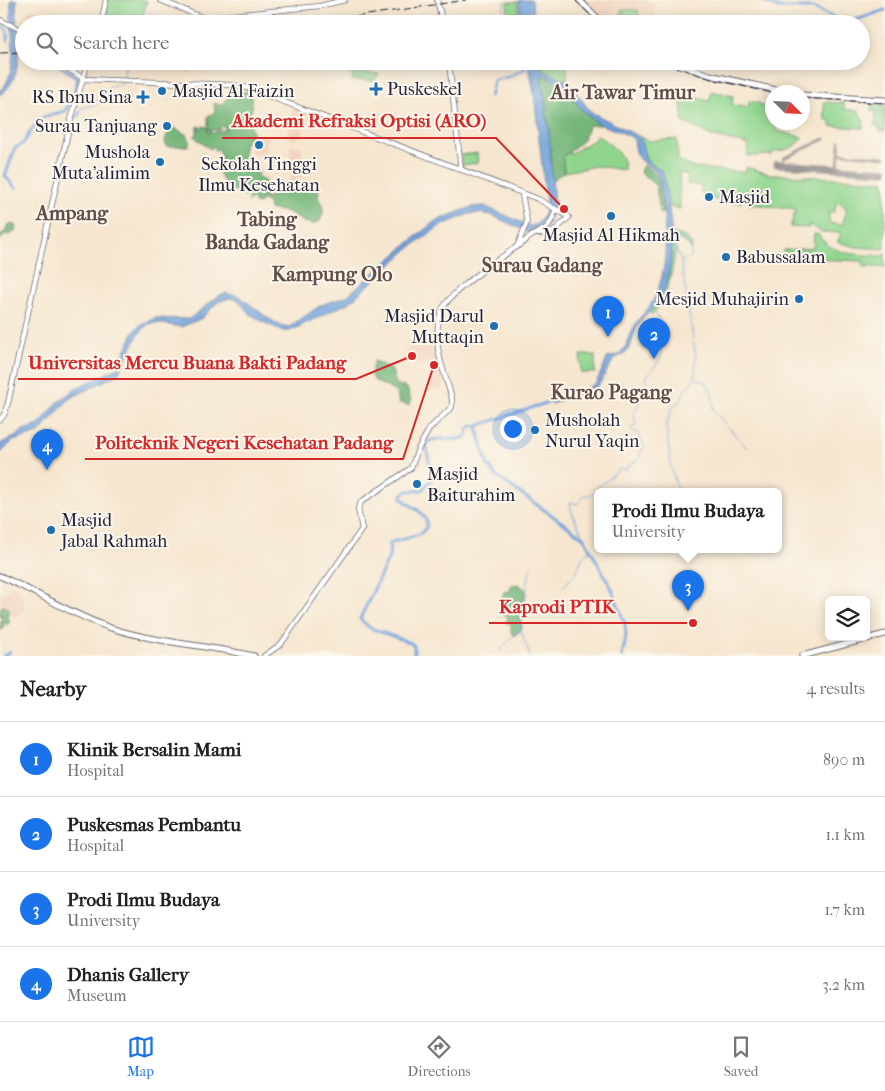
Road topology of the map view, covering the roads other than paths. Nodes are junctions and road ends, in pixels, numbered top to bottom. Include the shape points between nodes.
1 (104, 0) edge
2 (160, 0) edge
3 (165, 0) edge
4 (338, 0) edge
5 (345, 0) edge
6 (437, 0) edge
7 (579, 1) edge
8 (176, 6) junction
9 (267, 11) junction
10 (101, 15) edge
11 (197, 15) edge
12 (238, 15) edge
13 (440, 15) edge
14 (594, 15) edge
15 (0, 20) edge
16 (15, 27) edge
17 (70, 70) edge
18 (86, 70) edge
19 (450, 70) edge
20 (690, 70) edge
21 (692, 70) edge
22 (709, 76) junction
23 (84, 79) junction
24 (742, 85) junction
25 (765, 89) edge
26 (765, 90) edge
27 (810, 97) edge
28 (884, 101) edge
29 (461, 170) junction
30 (522, 194) junction
31 (555, 208) junction
32 (540, 234) junction
33 (517, 247) junction
34 (0, 420) edge
35 (0, 577) edge
36 (105, 627) junction
37 (885, 635) edge
38 (810, 655) edge
39 (244, 656) edge
40 (254, 656) edge
41 (264, 656) edge
42 (802, 656) edge

1 - 10 main road
2 - 8 main road
3 - 8 main road
4 - 9 main road
5 - 9 main road
6 - 13 main road
7 - 14 highway
8 - 11 main road
9 - 12 main road
15 - 16 main road
17 - 23 main road
18 - 23 main road
19 - 29 main road
20 - 22 highway
21 - 22 highway
22 - 24 highway
23 - 29 main road via 246,88
23 - 34 main road via 68,132 8,404
24 - 25 highway
24 - 26 highway
27 - 28 highway
29 - 30 main road
30 - 31 main road
30 - 33 main road via 526,224
31 - 32 main road via 549,226
31 - 32 main road via 569,217 558,229
32 - 33 main road
33 - 41 main road via 473,278 442,309 438,350 452,407 430,429 418,449 412,468 361,502 358,509 362,529 281,644
35 - 36 highway
36 - 39 highway via 141,638
36 - 40 highway
37 - 38 highway
38 - 42 highway

